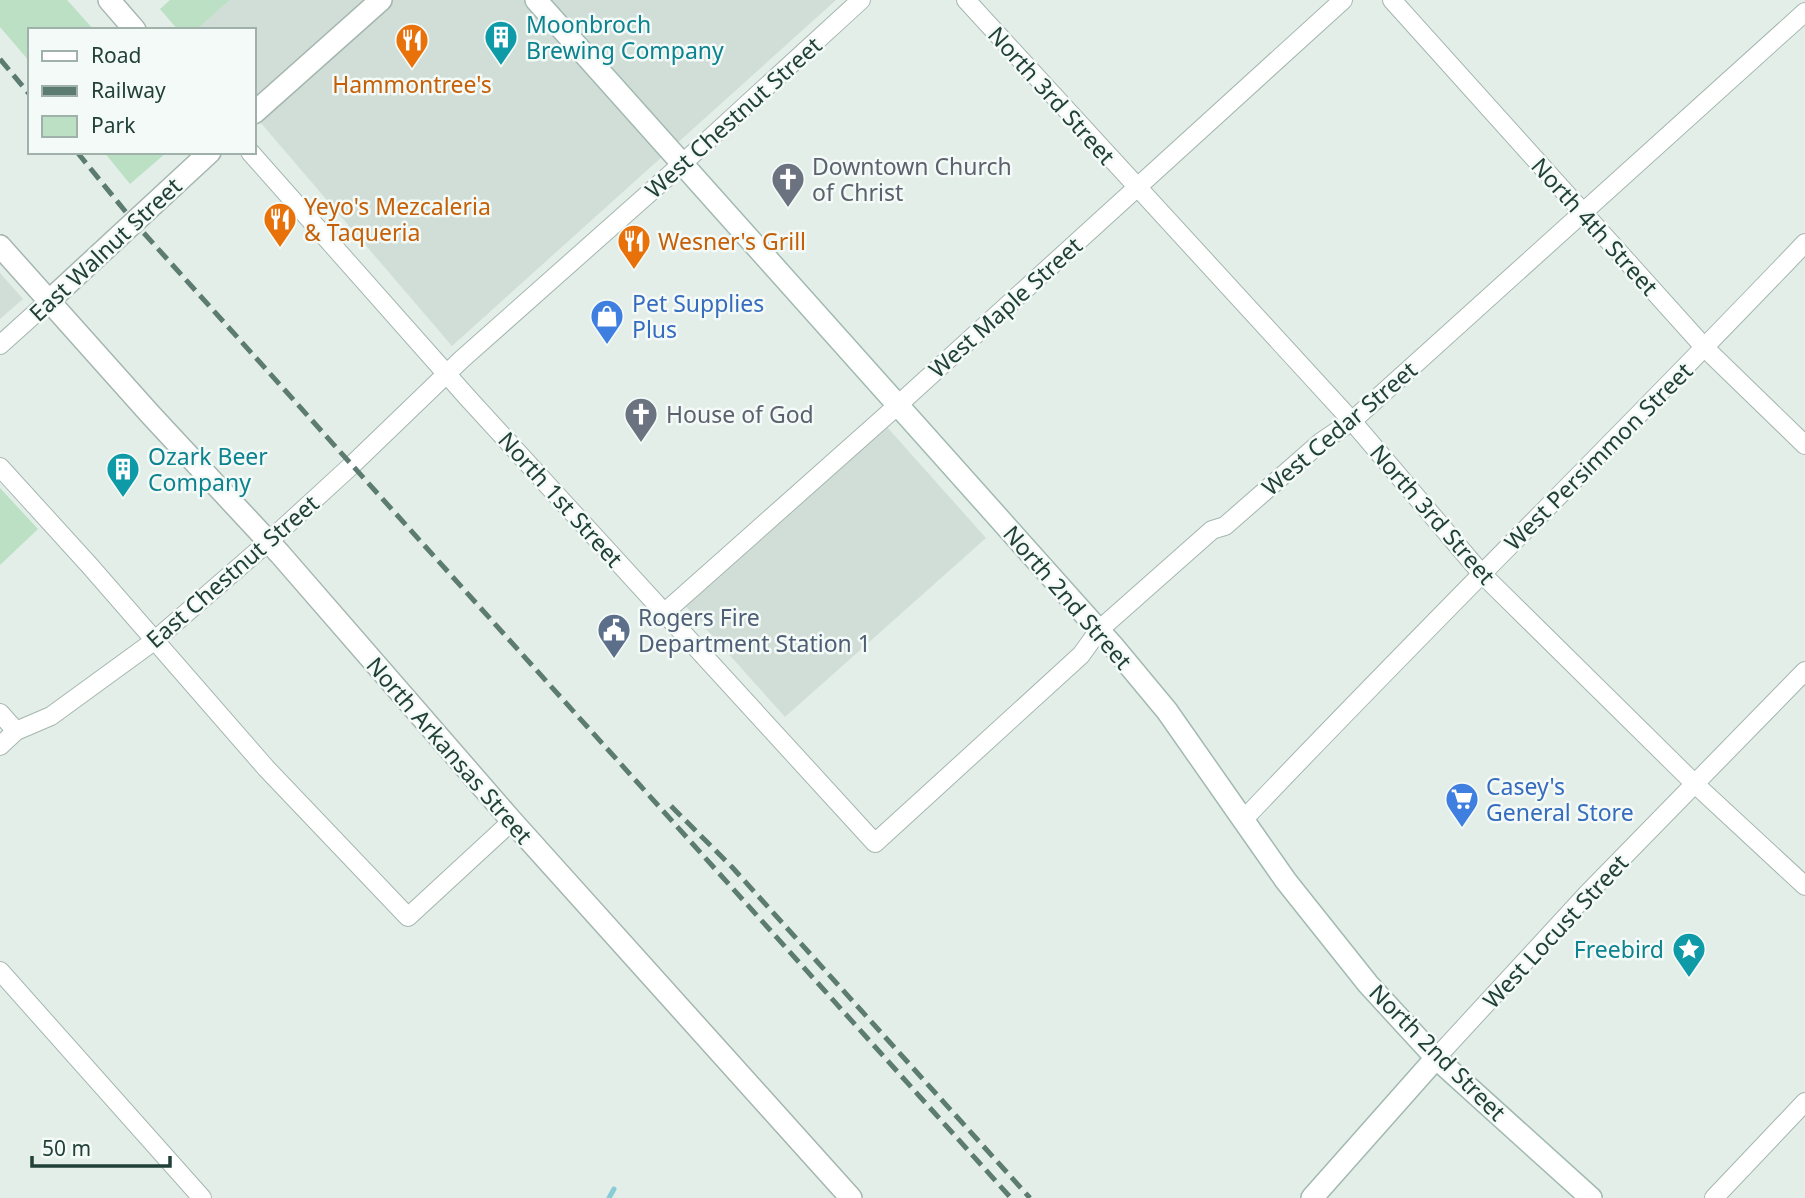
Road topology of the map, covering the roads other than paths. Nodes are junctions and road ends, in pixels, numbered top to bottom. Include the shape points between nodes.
1 (109, 0) edge
2 (381, 0) edge
3 (536, 0) edge
4 (861, 0) edge
5 (966, 0) edge
6 (1343, 0) edge
7 (1392, 0) edge
8 (1805, 12) edge
9 (133, 28) edge
10 (256, 111) edge
11 (208, 154) edge
12 (252, 154) edge
13 (683, 163) junction
14 (1136, 187) junction
15 (1582, 211) junction
16 (1805, 243) edge
17 (0, 246) edge
18 (50, 300) junction
19 (0, 345) edge
20 (1705, 348) junction
21 (448, 373) junction
22 (898, 405) junction
23 (1353, 421) junction
24 (1805, 445) edge
25 (0, 467) edge
26 (268, 542) junction
27 (1481, 573) junction
28 (664, 612) junction
29 (1099, 630) junction
30 (155, 640) junction
31 (1805, 671) edge
32 (0, 713) edge
33 (16, 731) junction
34 (0, 746) edge
35 (1695, 784) junction
36 (1244, 819) junction
37 (512, 821) junction
38 (874, 843) joint
39 (1805, 886) edge
40 (0, 971) edge
41 (1436, 1058) junction
42 (1805, 1102) edge
43 (202, 1198) edge
44 (851, 1198) edge
45 (1312, 1198) edge
46 (1591, 1198) edge
47 (1714, 1198) edge

1 - 9 main road
2 - 10 main road
3 - 13 main road, North 2nd Street
4 - 13 street, West Chestnut Street
5 - 14 street, North 3rd Street
6 - 14 street, West Maple Street
7 - 15 street, North 4th Street
8 - 15 street, West Cedar Street
11 - 18 main road, East Walnut Street
12 - 21 street, North 1st Street
13 - 21 street, West Chestnut Street
13 - 22 main road, North 2nd Street
14 - 22 street, West Maple Street
14 - 23 street, North 3rd Street
15 - 20 street, North 4th Street
15 - 23 street, West Cedar Street
16 - 20 street, West Persimmon Street
17 - 18 main road, North Arkansas Street
18 - 19 street, East Walnut Street
18 - 26 main road, North Arkansas Street
20 - 24 street, North 4th Street
20 - 27 street, West Persimmon Street
21 - 26 street, East Chestnut Street
21 - 28 street, North 1st Street
22 - 28 street, West Maple Street
22 - 29 main road, North 2nd Street
23 - 27 street, North 3rd Street
23 - 29 street, West Cedar Street via 1321,442 1225,526 1212,530
25 - 30 street
26 - 30 street, East Chestnut Street
26 - 37 main road, North Arkansas Street
27 - 35 street, North 3rd Street
27 - 36 street, West Persimmon Street
28 - 38 street, North 1st Street
29 - 36 main road, North 2nd Street via 1167,710
29 - 38 street, West Cedar Street via 1081,655
30 - 33 street, East Chestnut Street via 51,716
30 - 37 street via 266,768 408,916
31 - 35 street, West Locust Street
32 - 33 street
33 - 34 street, East Chestnut Street
35 - 39 street, North 3rd Street
35 - 41 street, West Locust Street
36 - 41 main road, North 2nd Street via 1286,881 1368,984
37 - 44 main road, North Arkansas Street
40 - 43 street
41 - 45 main road, West Locust Street
41 - 46 main road, North 2nd Street
42 - 47 street

